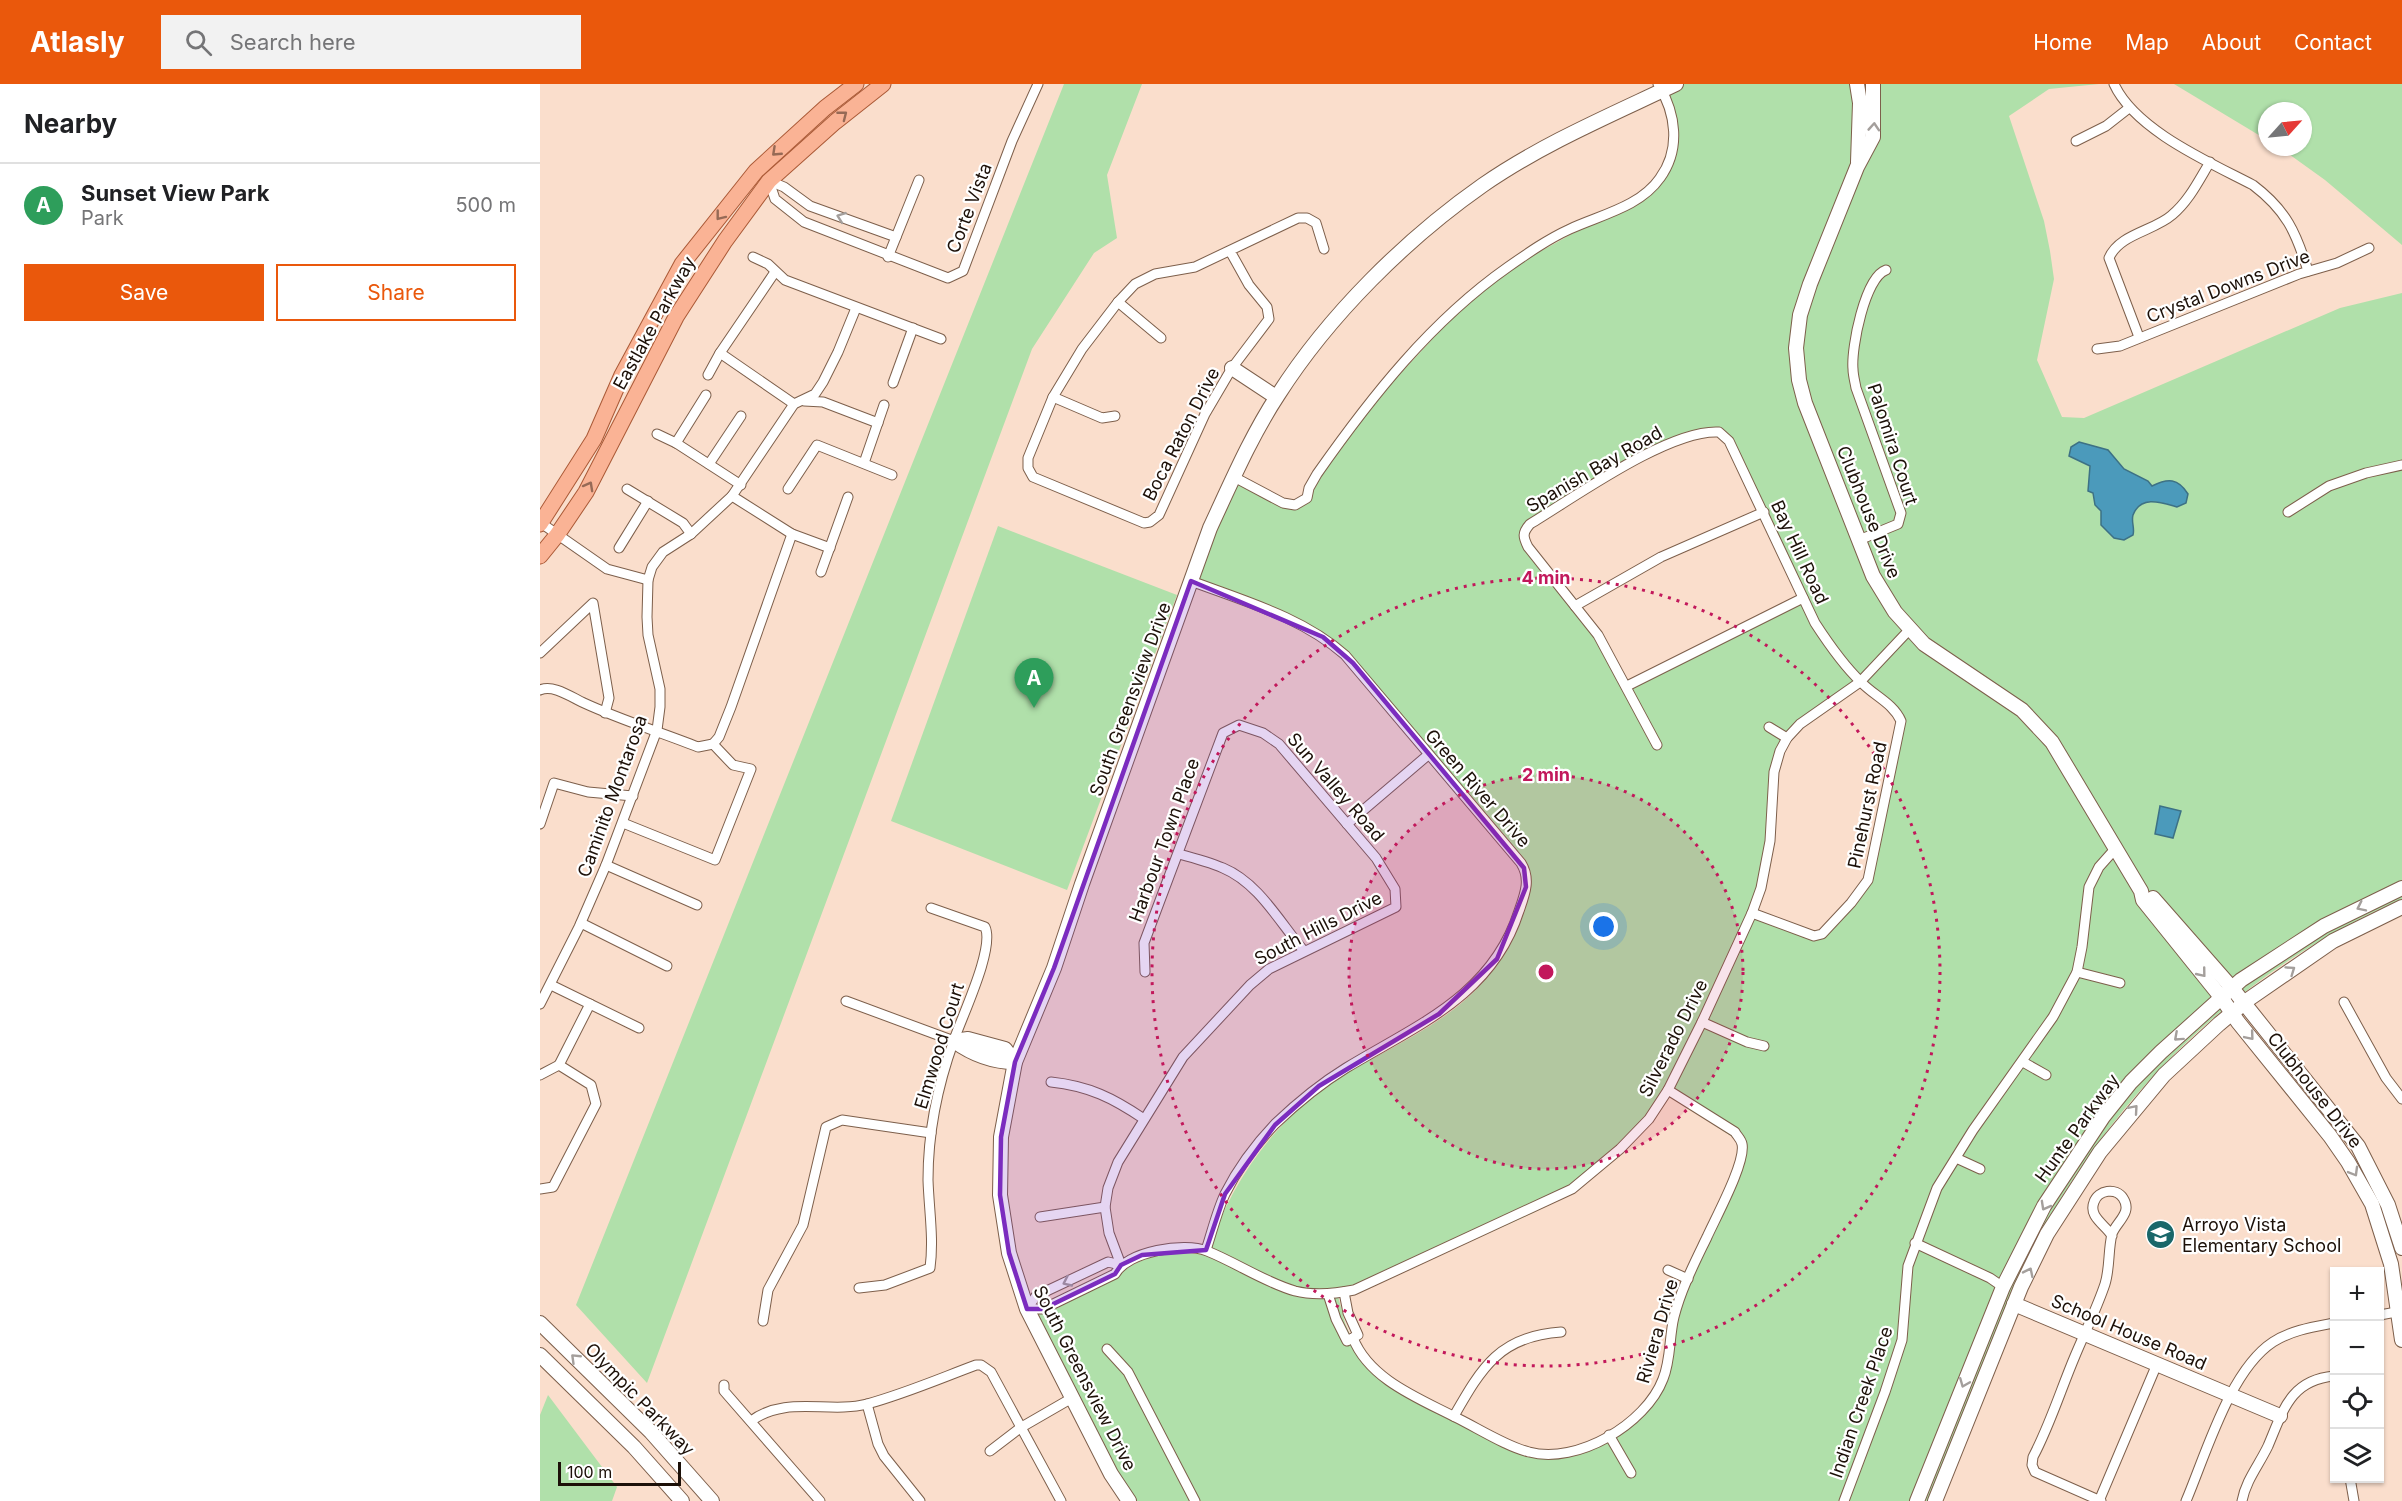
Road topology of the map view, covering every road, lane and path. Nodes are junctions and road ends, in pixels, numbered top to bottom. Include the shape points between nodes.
1 (856, 84) edge
2 (883, 84) edge
3 (1038, 84) edge
4 (1676, 84) edge
5 (1857, 84) edge
6 (1873, 84) edge
7 (2114, 84) edge
8 (1660, 87) edge
9 (2129, 108) junction
10 (2076, 141) dead end
11 (2210, 162) junction
12 (1857, 167) junction
13 (756, 171) junction
14 (919, 180) dead end
15 (769, 181) junction
16 (797, 196) junction
17 (810, 206) junction
18 (788, 211) junction
19 (804, 222) junction
20 (896, 237) junction
21 (2369, 248) dead end
22 (1324, 249) dead end
23 (1230, 251) junction
24 (753, 257) dead end
25 (888, 257) junction
26 (1886, 270) dead end
27 (2308, 271) junction
28 (775, 272) junction
29 (1118, 302) junction
30 (856, 308) junction
31 (913, 328) junction
32 (2139, 337) junction
33 (1161, 338) dead end
34 (941, 339) dead end
35 (2097, 349) dead end
36 (720, 353) junction
37 (1232, 368) junction
38 (708, 375) dead end
39 (893, 383) dead end
40 (706, 395) dead end
41 (1053, 397) junction
42 (1276, 397) junction
43 (798, 402) junction
44 (884, 405) dead end
45 (741, 416) dead end
46 (1115, 416) dead end
47 (878, 423) junction
48 (1719, 432) joint
49 (657, 434) dead end
50 (676, 443) junction
51 (709, 464) junction
52 (864, 464) junction
53 (2402, 465) edge
54 (892, 475) dead end
55 (1234, 477) junction
56 (741, 485) junction
57 (627, 489) dead end
58 (788, 489) dead end
59 (732, 496) junction
60 (848, 498) dead end
61 (648, 501) junction
62 (1764, 512) junction
63 (2288, 512) dead end
64 (540, 523) edge
65 (691, 534) junction
66 (792, 534) junction
67 (557, 535) junction
68 (1859, 540) junction
69 (619, 548) dead end
70 (830, 548) junction
71 (540, 556) edge
72 (821, 572) dead end
73 (648, 580) junction
74 (1191, 581) junction
75 (1803, 598) junction
76 (1575, 606) junction
77 (1910, 629) junction
78 (540, 653) edge
79 (1860, 682) junction
80 (1627, 686) junction
81 (543, 688) edge
82 (605, 712) junction
83 (1233, 727) joint
84 (1769, 727) dead end
85 (657, 730) junction
86 (1787, 738) junction
87 (713, 744) junction
88 (1657, 745) dead end
89 (1428, 756) junction
90 (633, 796) junction
91 (623, 823) junction
92 (540, 824) edge
93 (1347, 824) junction
94 (2115, 849) junction
95 (1179, 854) junction
96 (606, 865) junction
97 (2402, 888) edge
98 (2141, 891) junction
99 (1396, 894) joint
100 (697, 905) dead end
101 (2402, 907) edge
102 (931, 908) dead end
103 (1752, 913) junction
104 (580, 923) junction
105 (1304, 951) junction
106 (667, 966) dead end
107 (1145, 972) dead end
108 (2077, 972) junction
109 (2120, 983) dead end
110 (551, 985) junction
111 (2232, 988) junction
112 (2221, 997) junction
113 (846, 1001) dead end
114 (2344, 1002) dead end
115 (540, 1004) edge
116 (590, 1004) junction
117 (2244, 1004) junction
118 (2232, 1013) junction
119 (1702, 1023) junction
120 (639, 1028) dead end
121 (954, 1041) junction
122 (1764, 1046) dead end
123 (1015, 1062) junction
124 (2024, 1062) junction
125 (560, 1065) junction
126 (540, 1075) edge
127 (2046, 1075) dead end
128 (1051, 1082) dead end
129 (1668, 1090) junction
130 (2402, 1099) edge
131 (1144, 1119) junction
132 (931, 1133) junction
133 (1956, 1158) junction
134 (1980, 1169) dead end
135 (540, 1189) edge
136 (1105, 1208) junction
137 (1040, 1217) dead end
138 (2112, 1236) junction
139 (1915, 1243) junction
140 (2402, 1248) edge
141 (1206, 1250) junction
142 (1120, 1265) junction
143 (1668, 1270) dead end
144 (1688, 1279) junction
145 (2003, 1287) junction
146 (860, 1288) dead end
147 (1344, 1292) junction
148 (1328, 1294) junction
149 (2014, 1304) junction
150 (1027, 1309) junction
151 (2399, 1312) edge
152 (2384, 1315) edge
153 (763, 1321) dead end
154 (540, 1323) edge
155 (2330, 1324) edge
156 (1561, 1332) dead end
157 (2084, 1334) junction
158 (1353, 1338) junction
159 (2402, 1340) edge
160 (1107, 1349) dead end
161 (540, 1355) edge
162 (2157, 1364) junction
163 (2330, 1377) edge
164 (724, 1385) dead end
165 (2231, 1394) junction
166 (1072, 1398) junction
167 (867, 1404) junction
168 (1454, 1416) junction
169 (2280, 1416) junction
170 (751, 1421) junction
171 (1020, 1428) junction
172 (1609, 1436) junction
173 (990, 1451) dead end
174 (1631, 1473) dead end
175 (2351, 1483) edge
176 (682, 1501) edge
177 (712, 1501) edge
178 (820, 1501) edge
179 (920, 1501) edge
180 (1061, 1501) edge
181 (1129, 1501) edge
182 (1195, 1501) edge
183 (1844, 1501) edge
184 (1917, 1501) edge
185 (1935, 1501) edge
186 (2100, 1501) edge
187 (2186, 1501) edge
188 (2242, 1501) edge
189 (2354, 1501) edge

1 -> 13 main road, Eastlake Parkway
15 -> 2 main road, Eastlake Parkway
3 - 25 street, Corte Vista via 963,271 948,278
4 - 8 street, South Greensview Drive
5 - 12 street, Clubhouse Drive
12 -> 6 street, Clubhouse Drive via 1874,137
7 - 9 street
8 - 42 street, South Greensview Drive via 1509,169 1420,234 1354,298
8 - 55 street via 1673,121 1674,140 1667,167 1658,182 1638,200 1538,246 1463,302 1385,383 1300,503 1283,503
9 - 10 street via 2106,126
9 - 11 street via 2148,125
11 - 27 street via 2253,185 2279,208 2293,228
11 - 32 street via 2174,213 2117,245 2109,258
12 - 68 street, Clubhouse Drive via 1810,284 1800,315 1796,348 1805,403
13 - 15 street, Corte Vista
13 -> 64 main road, Eastlake Parkway via 682,264 622,375 594,439
14 - 20 street
15 - 16 street, Corte Vista
15 - 18 street, Corte Vista via 775,199
67 -> 15 main road, Eastlake Parkway via 586,492 676,317
16 - 17 street, Corte Vista
16 - 18 street
17 - 19 street
20 -> 17 street, Corte Vista
18 - 19 street, Corte Vista
19 - 25 street, Corte Vista
20 - 25 street
21 - 27 street, Crystal Downs Drive
22 - 23 street via 1316,223 1298,218
23 - 29 street via 1195,267 1155,274 1135,284
23 - 37 street, Boca Raton Drive via 1269,315
24 - 28 street
26 - 68 street, Palomira Court via 1876,277 1866,299 1852,368 1901,513 1898,524
27 - 32 street, Crystal Downs Drive
28 - 30 street via 785,280
28 - 36 street
29 - 33 street
29 - 41 street via 1082,349
30 - 31 street
30 - 43 street, Caminito Montarosa via 824,382 815,394
31 - 34 street
31 - 39 street
32 - 35 street, Crystal Downs Drive via 2120,346
36 - 38 street
36 - 43 street
37 - 41 street, Boca Raton Drive via 1205,414 1159,515 1150,522 1041,482 1030,473 1028,458
37 - 42 street
40 - 50 street
41 - 46 street via 1102,418
42 - 55 street, South Greensview Drive
43 - 47 street via 823,402
43 - 56 street, Caminito Montarosa
44 - 47 street
45 - 51 street
47 - 52 street
48 - 62 street, Bay Hill Road via 1729,441
48 - 76 street, Spanish Bay Road via 1705,431 1656,449 1524,531 1528,548
49 - 50 street
50 - 51 street
51 - 56 street
52 - 54 street
52 - 58 street via 817,445
53 - 63 street via 2329,486
55 - 74 street, South Greensview Drive
56 - 59 street, Caminito Montarosa
57 - 61 street
59 - 65 street, Caminito Montarosa
59 - 66 street
60 - 70 street
61 - 65 street via 683,523
61 - 69 street
62 - 75 street, Bay Hill Road
62 - 76 street via 1661,557
64 - 67 street
65 - 73 street, Caminito Montarosa via 663,552
66 - 70 street
66 - 87 street via 729,714
67 - 71 main road, Eastlake Parkway
67 - 73 street via 608,569
68 - 77 street, Clubhouse Drive via 1882,593
70 - 72 street
73 - 85 street, Caminito Montarosa via 648,635 660,689
74 - 89 street, Green River Drive via 1296,622 1323,637 1353,663
74 - 123 street, South Greensview Drive via 1054,968
75 - 79 street, Bay Hill Road via 1829,644
75 - 80 street
76 - 80 street, Spanish Bay Road via 1598,635
77 - 79 street, Silverado Drive
77 - 94 street, Clubhouse Drive via 1924,644 2022,710 2039,726
78 - 82 street via 592,603 609,698
79 - 86 street, Silverado Drive via 1800,724
79 - 103 street, Pinehurst Road via 1896,711 1901,721 1868,880 1822,934 1814,936
80 - 88 street, Spanish Bay Road
81 - 82 street
82 - 85 street
83 - 93 street, Sun Valley Road via 1239,725 1263,733 1279,744
83 - 95 street, Harbour Town Place via 1223,733 1216,749
84 - 86 street
85 - 87 street via 698,747
85 - 90 street, Caminito Montarosa
86 - 103 street, Silverado Drive via 1774,772 1770,842
87 - 91 street via 733,765 751,769 715,860
89 - 93 street
89 - 141 street, Green River Drive via 1524,868 1526,887 1514,928 1492,965 1452,1004 1319,1086 1275,1125 1225,1194
90 - 91 street, Caminito Montarosa
90 - 92 street via 588,792 554,783
91 - 96 street, Caminito Montarosa
93 - 99 street, Sun Valley Road via 1376,858
94 - 98 street, Clubhouse Drive
94 - 108 street, Indian Creek Place via 2099,867 2089,887
95 - 105 street via 1224,868 1245,882
95 - 107 street, Harbour Town Place via 1144,943
96 - 100 street
96 - 104 street, Caminito Montarosa
97 -> 111 street, Hunte Parkway via 2321,928
98 - 111 street, Clubhouse Drive via 2151,896
98 -> 112 street, Clubhouse Drive via 2143,900
99 - 105 street, South Hills Drive via 1396,907
117 -> 101 street, Hunte Parkway via 2332,941
102 - 121 street, Elmwood Court via 981,924 987,931 987,947
103 - 119 street, Silverado Drive
104 - 106 street
104 - 110 street, Caminito Montarosa
105 - 131 street, South Hills Drive via 1269,969 1250,985 1183,1057
108 - 109 street
108 - 124 street, Indian Creek Place
110 - 115 street, Caminito Montarosa
110 - 116 street
111 - 112 street, Hunte Parkway
111 - 117 street, Clubhouse Drive
112 - 118 street, Clubhouse Drive
112 -> 145 street, Hunte Parkway via 2131,1082 2103,1117 2044,1206
113 - 121 street
114 - 130 street via 2381,1070
116 - 120 street
116 - 125 street
117 - 118 street, Hunte Parkway
117 - 140 street, Clubhouse Drive via 2358,1146 2388,1205
149 -> 118 street, Hunte Parkway via 2047,1234 2100,1152 2164,1075
118 -> 151 street, Clubhouse Drive via 2330,1136 2362,1185 2391,1264
119 - 122 street
119 - 129 street, Silverado Drive
121 - 123 street via 968,1039 1005,1049
121 - 132 street, Elmwood Court
123 - 150 street, South Greensview Drive via 1001,1137 1000,1195 1009,1253
124 - 127 street
124 - 133 street, Indian Creek Place
125 - 126 street
125 - 135 street via 591,1085 596,1104 553,1187
128 - 131 street via 1072,1084 1114,1099
129 - 144 street, Riviera Drive via 1735,1132 1742,1142 1736,1171
129 - 147 street, Silverado Drive via 1639,1130 1572,1188
131 - 136 street, South Hills Drive via 1118,1162
132 - 146 street, Elmwood Court via 930,1268 885,1286
132 - 153 street via 842,1120 826,1127 802,1226 768,1290
133 - 134 street
133 - 139 street, Indian Creek Place via 1936,1188
136 - 137 street
136 - 142 street, South Hills Drive
138 - 138 street via 2126,1204 2120,1195 2110,1191 2099,1194 2093,1209 2097,1220
138 - 157 street via 2104,1284
139 - 145 street
139 - 183 street, Indian Creek Place via 1908,1266 1902,1340
141 - 142 street, Silverado Drive via 1153,1252
141 - 148 street, Silverado Drive via 1287,1288
142 - 150 street, Silverado Drive via 1115,1274 1042,1309
142 -> 150 street, Silverado Drive via 1108,1262 1046,1291 1036,1296
143 - 144 street
144 - 172 street, Riviera Drive via 1674,1315 1665,1376 1659,1388 1650,1405
145 -> 184 street, Hunte Parkway
147 - 148 street, Silverado Drive
147 - 158 street via 1358,1335
148 - 158 street via 1347,1341
149 - 157 street, School House Road
149 - 185 street, Hunte Parkway
150 - 166 street, South Greensview Drive
151 - 152 street
151 - 159 street, Clubhouse Drive
177 -> 154 street, Olympic Parkway via 651,1432
155 - 165 street via 2273,1342 2255,1356
156 - 168 street via 1524,1339 1501,1351 1479,1373
157 - 162 street, School House Road
157 - 186 street via 2032,1465 2035,1472
158 - 168 street, Riviera Drive via 1367,1362 1382,1376
160 - 182 street via 1128,1372
161 - 176 street, Olympic Parkway via 634,1447
162 - 165 street, School House Road
162 - 186 street
163 - 169 street via 2305,1385
164 - 170 street via 724,1391
165 - 169 street, School House Road
165 - 187 street
166 - 171 street
166 - 181 street, South Greensview Drive
167 - 170 street via 786,1406
167 - 171 street via 981,1365 991,1372
167 - 179 street via 884,1456
168 - 172 street, Riviera Drive via 1529,1452 1567,1453
169 - 188 street via 2248,1480
170 - 178 street
171 - 173 street
171 - 180 street
172 - 174 street
175 - 189 street

